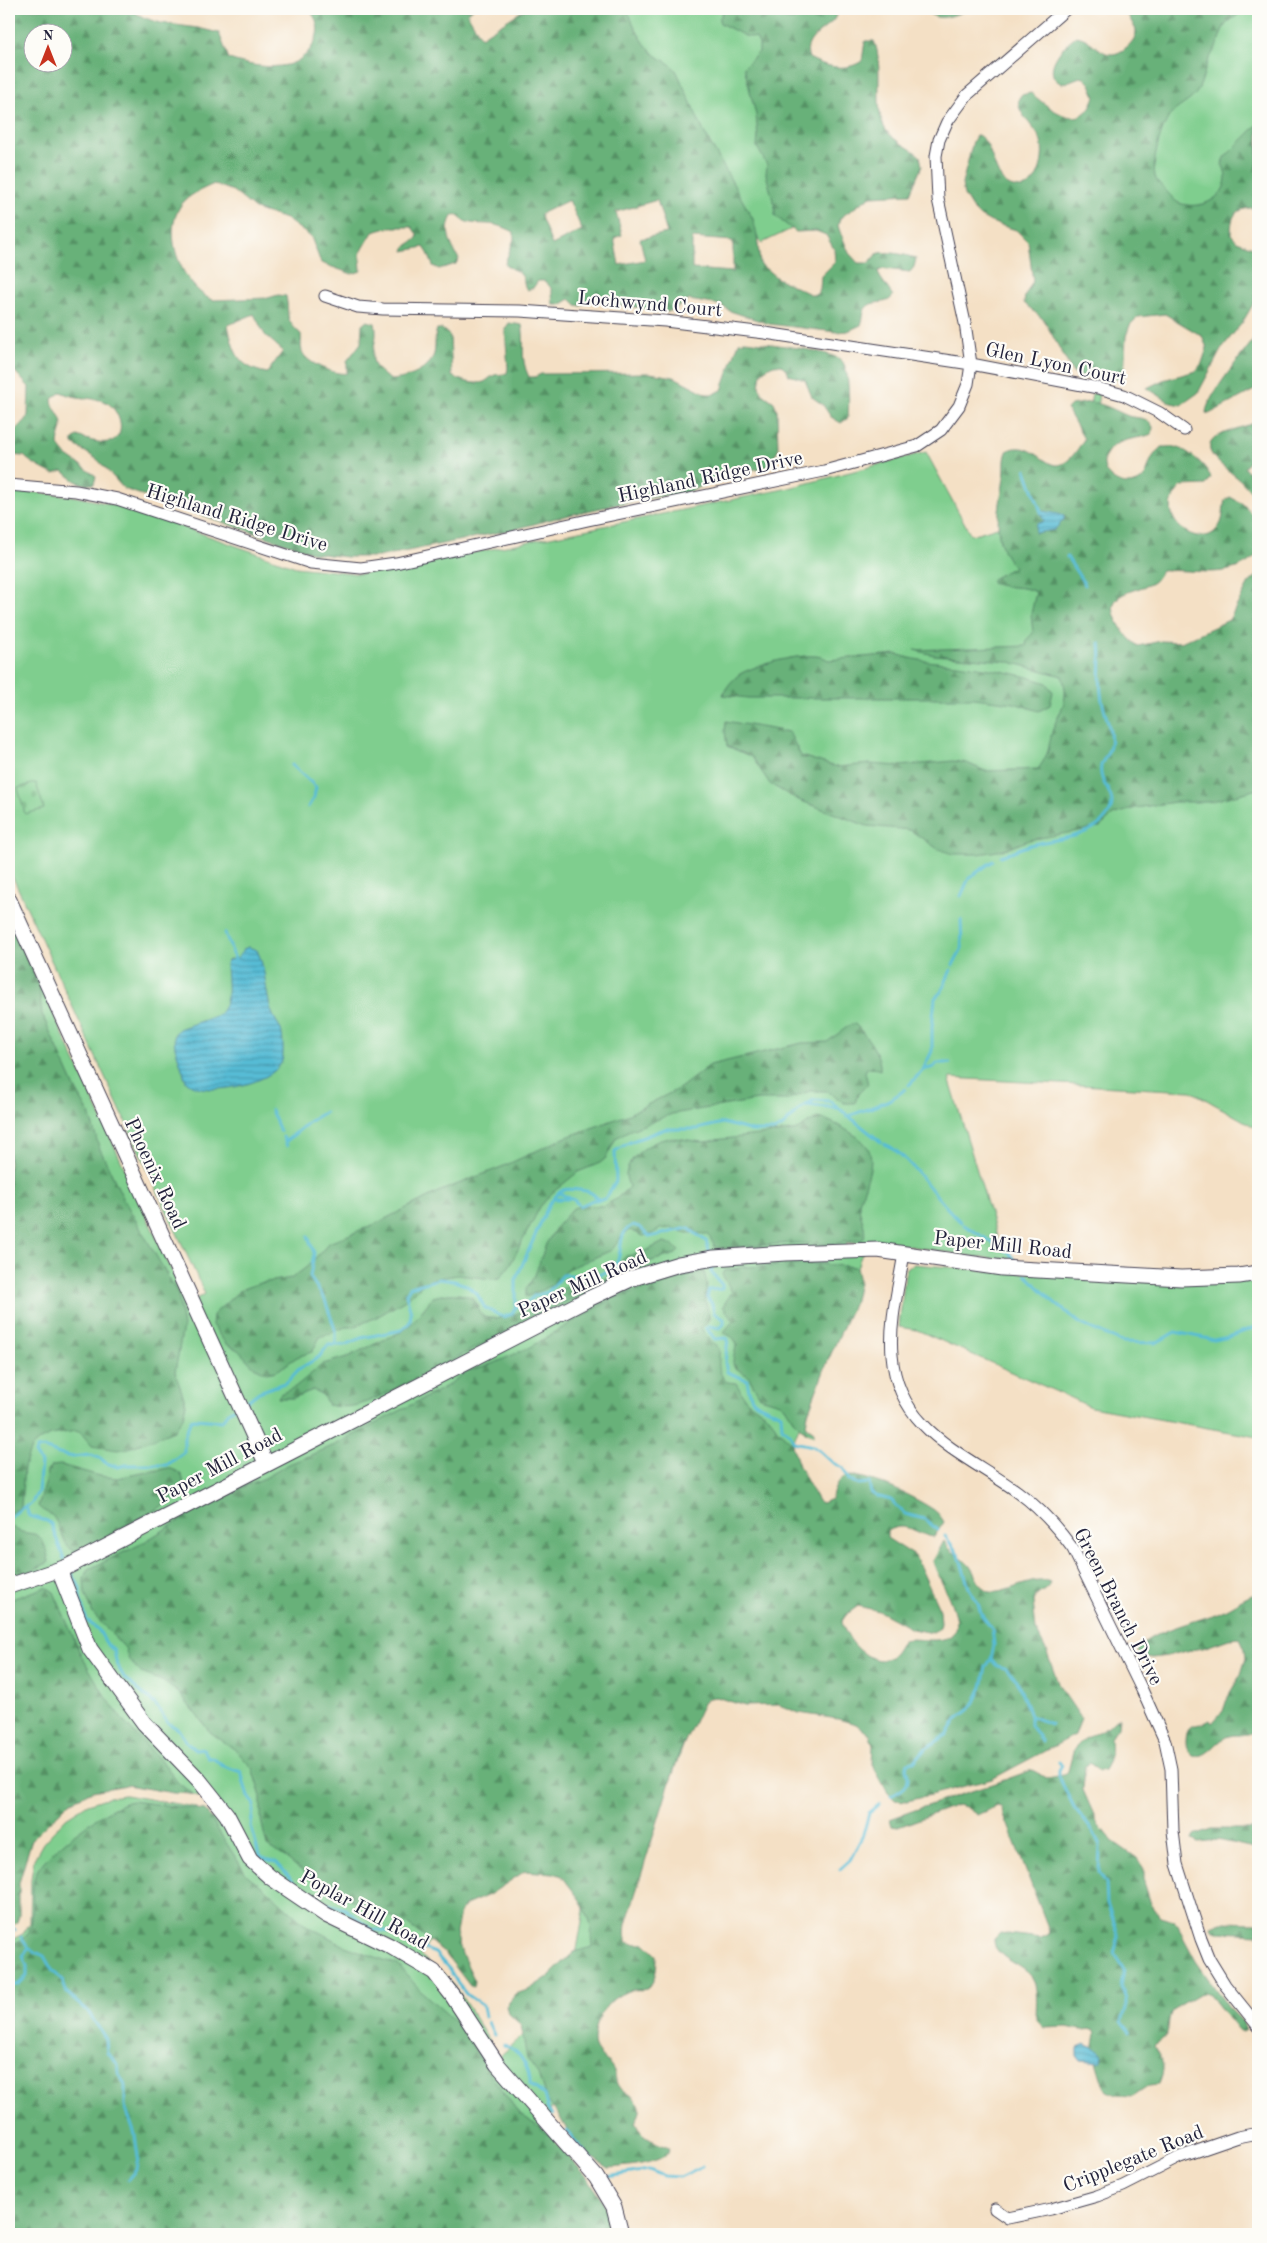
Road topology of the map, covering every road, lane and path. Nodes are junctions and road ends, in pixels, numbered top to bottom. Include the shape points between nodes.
1 (1066, 9) edge
2 (325, 296) dead end
3 (971, 364) junction
4 (1184, 430) dead end
5 (9, 485) edge
6 (9, 900) edge
7 (904, 1253) junction
8 (1258, 1273) edge
9 (266, 1463) junction
10 (59, 1570) junction
11 (9, 1586) edge
12 (1258, 2026) edge
13 (1258, 2133) edge
14 (995, 2210) dead end
15 (621, 2234) edge

1 - 3 street, Highland Ridge Drive via 968,95 947,122 939,140 936,165 938,199
2 - 3 street, Lochwynd Court via 358,307 383,309 520,311 661,320
3 - 4 street, Glen Lyon Court via 1124,395 1160,413
3 - 5 street, Highland Ridge Drive via 964,396 956,412 940,430 917,446 824,472 361,568 311,563 117,498
6 - 9 street, Phoenix Road
7 - 8 street, Paper Mill Road via 1002,1268 1181,1278
7 - 9 street, Paper Mill Road via 857,1250 749,1254 654,1271 586,1300
7 - 12 street, Green Branch Drive via 892,1336 894,1369 902,1397 925,1428 1038,1507 1073,1549 1165,1741 1171,1769 1177,1864 1201,1939 1224,1985
9 - 10 street, Paper Mill Road
10 - 11 street, Paper Mill Road
10 - 15 street, Poplar Hill Road via 90,1649 144,1723 199,1780 227,1815 250,1859 264,1873 326,1915 434,1972 497,2064 596,2178 614,2207
13 - 14 street, Cripplegate Road via 1180,2157 1123,2186 1074,2204 1008,2218

